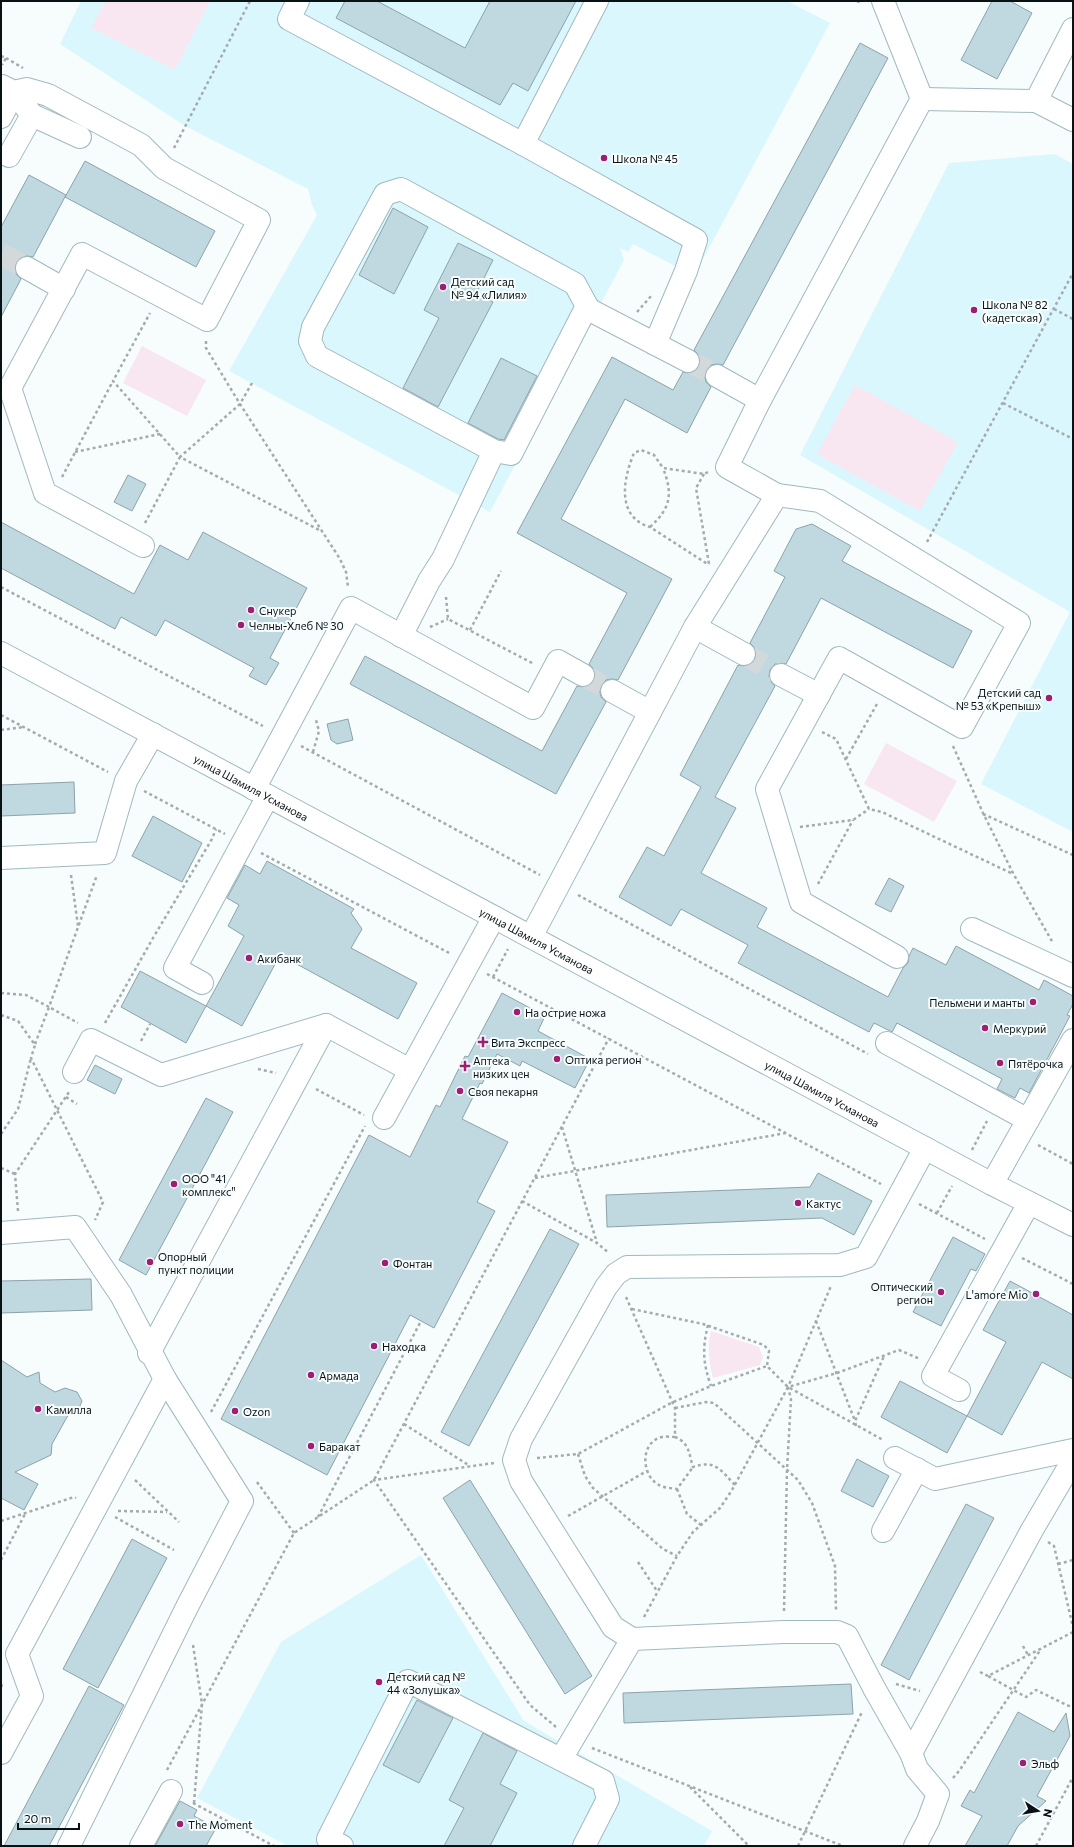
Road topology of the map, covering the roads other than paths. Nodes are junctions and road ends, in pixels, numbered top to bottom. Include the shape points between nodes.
1 (298, 1) edge
2 (597, 1) edge
3 (883, 1) edge
4 (1073, 30) edge
5 (7, 89) edge
6 (922, 99) junction
7 (1036, 100) junction
8 (32, 115) junction
9 (1, 117) edge
10 (1073, 120) edge
11 (80, 137) dead end
12 (523, 144) junction
13 (9, 156) dead end
14 (27, 268) tunnel mouth
15 (64, 289) junction
16 (586, 308) junction
17 (655, 344) junction
18 (688, 361) tunnel mouth
19 (717, 376) tunnel mouth
20 (760, 400) junction
21 (494, 451) junction
22 (777, 495) junction
23 (140, 544) road end
24 (695, 627) junction
25 (401, 636) junction
26 (1, 653) edge
27 (744, 654) tunnel mouth
28 (583, 674) tunnel mouth
29 (780, 675) tunnel mouth
30 (612, 691) tunnel mouth
31 (819, 695) junction
32 (650, 712) junction
33 (152, 734) junction
34 (261, 792) junction
35 (1, 858) edge
36 (494, 917) junction
37 (972, 929) dead end
38 (531, 937) junction
39 (897, 957) dead end
40 (1072, 975) edge
41 (202, 983) dead end
42 (326, 1025) junction
43 (1073, 1040) edge
44 (879, 1050) road end
45 (410, 1070) junction
46 (74, 1072) road end
47 (375, 1121) road end
48 (1023, 1128) junction
49 (925, 1148) junction
50 (992, 1184) junction
51 (1028, 1203) junction
52 (1073, 1225) edge
53 (10, 1233) edge
54 (150, 1353) junction
55 (164, 1379) junction
56 (960, 1390) dead end
57 (1073, 1450) edge
58 (895, 1458) road end
59 (1073, 1460) edge
60 (917, 1470) junction
61 (883, 1531) dead end
62 (632, 1639) junction
63 (1, 1753) edge
64 (911, 1753) junction
65 (561, 1759) junction
66 (171, 1791) road end
67 (69, 1846) edge
68 (141, 1846) edge
69 (342, 1846) edge
70 (584, 1846) edge
71 (915, 1846) edge

1 - 12 street via 289,19
2 - 12 street
3 - 6 street
4 - 7 street
5 - 8 street
5 - 9 street
5 - 15 street via 27,89 54,98 141,145 164,168 259,220 207,320 82,254
6 - 7 street
6 - 20 street
7 - 10 street
8 - 11 street
8 - 13 street
12 - 17 street via 696,240 686,271
14 - 15 street
15 - 23 street via 10,388 45,493
16 - 17 street
16 - 21 street via 511,454
16 - 21 street via 575,284 401,190 385,194 313,327 310,341 317,356
17 - 18 street
19 - 20 street
20 - 22 street via 727,467
21 - 25 street via 443,559
22 - 24 street via 718,570
22 - 31 street via 820,501 1019,623 962,726 839,658
24 - 27 street
24 - 32 street
25 - 28 street via 533,708 558,661
25 - 34 street via 351,608 283,737
26 - 33 street, улица Шамиля Усманова
29 - 31 street
30 - 32 street
31 - 39 street via 767,789 801,902
32 - 38 street
33 - 34 street, улица Шамиля Усманова
33 - 35 street via 126,781 105,853
34 - 36 street, улица Шамиля Усманова
34 - 41 street via 243,843 175,968
36 - 38 street, улица Шамиля Усманова
36 - 45 street
37 - 40 street
38 - 49 street, улица Шамиля Усманова
42 - 45 street
42 - 46 street via 161,1075 97,1038 91,1040
42 - 54 street
43 - 48 street
44 - 48 street
45 - 47 street
48 - 50 street
49 - 50 street, улица Шамиля Усманова
49 - 62 street via 866,1257 840,1265 621,1271 606,1287 521,1439 514,1460 521,1481 613,1628
50 - 51 street, улица Шамиля Усманова
51 - 52 street, улица Шамиля Усманова
51 - 56 street via 933,1376
53 - 54 street via 75,1227 121,1296
54 - 55 street
55 - 63 street via 17,1654 32,1696
55 - 67 street via 242,1501
57 - 60 street via 935,1479
58 - 60 street
59 - 64 street via 1032,1530
60 - 61 street
62 - 64 street via 784,1632 837,1632 847,1636
62 - 65 street
64 - 71 street via 917,1769 938,1794
65 - 69 street via 408,1681 328,1839
65 - 70 street via 603,1781 608,1800
66 - 68 street

